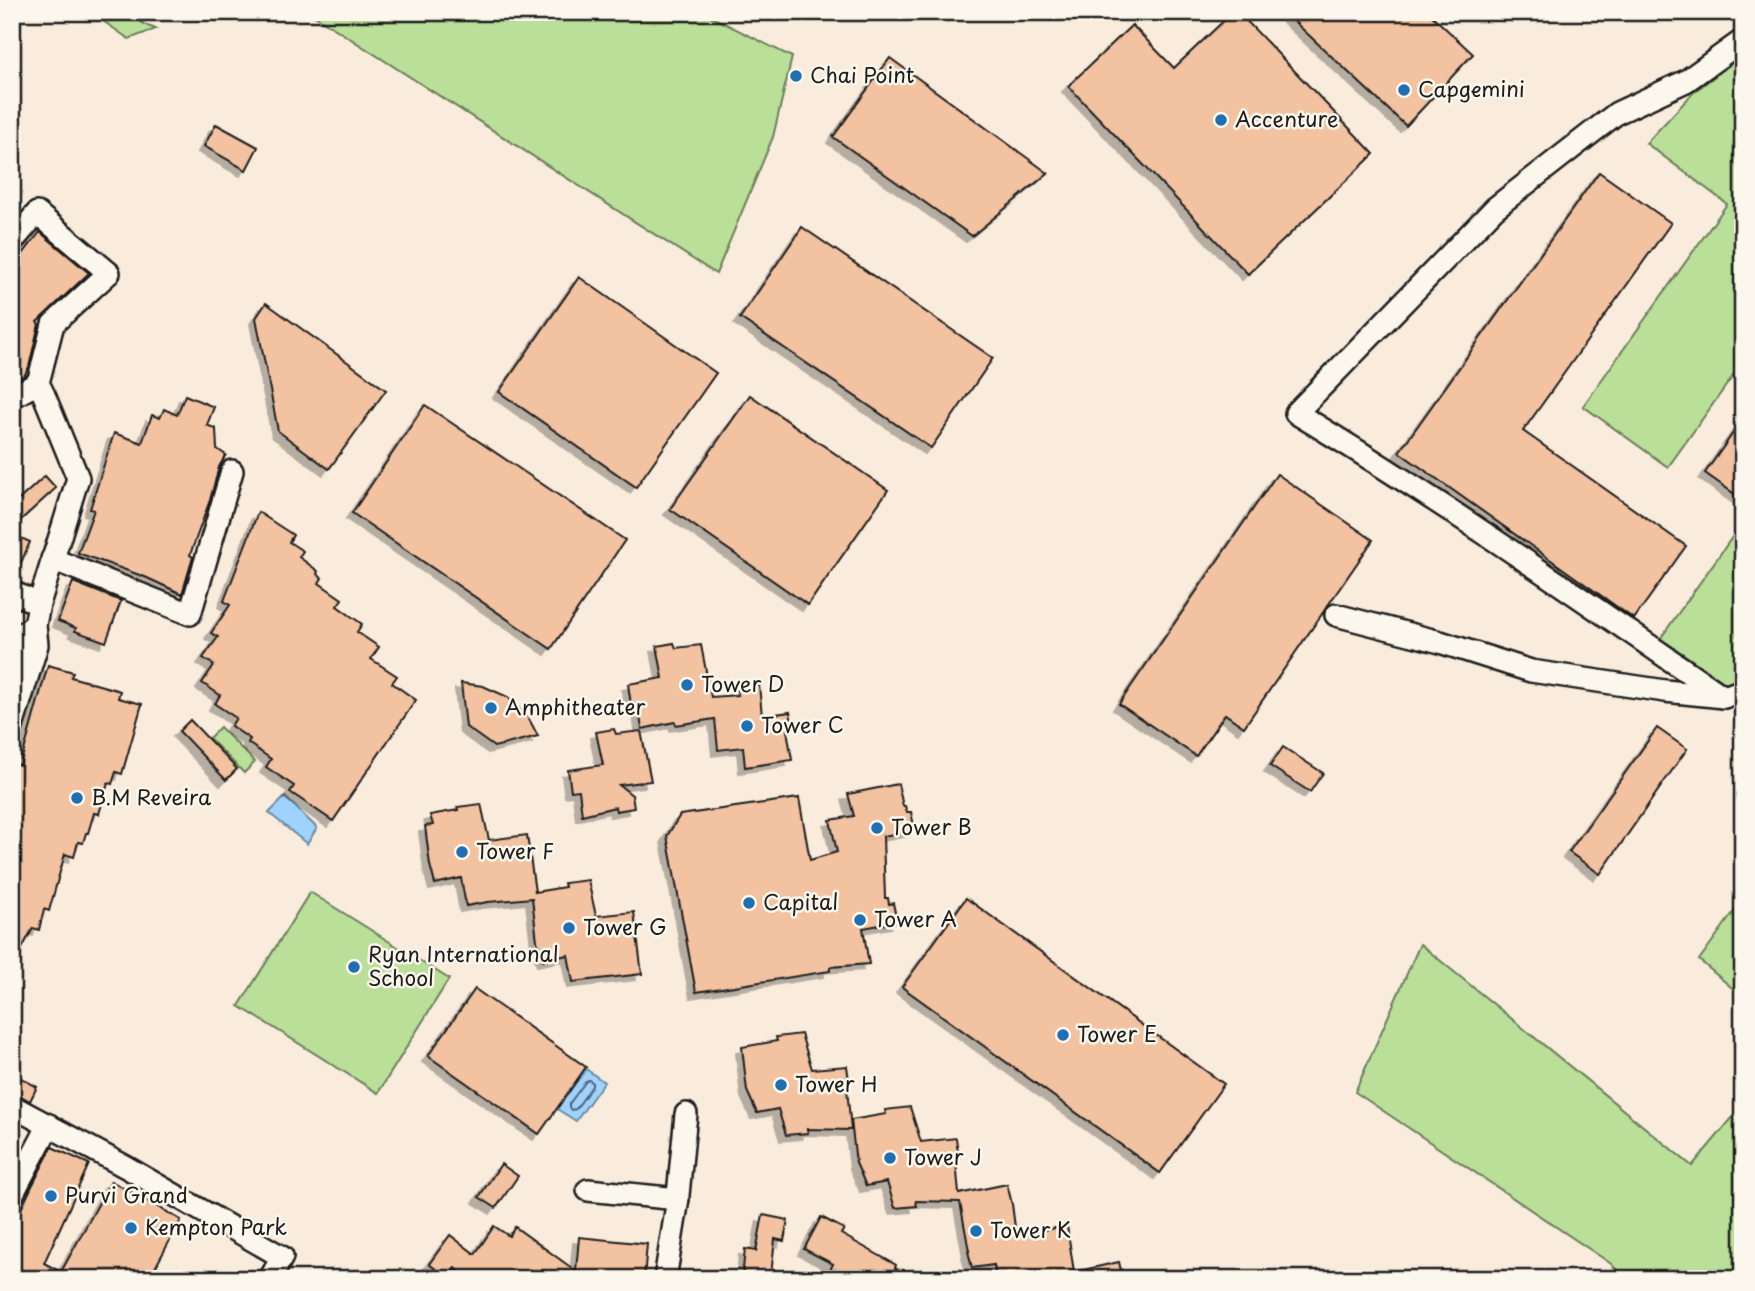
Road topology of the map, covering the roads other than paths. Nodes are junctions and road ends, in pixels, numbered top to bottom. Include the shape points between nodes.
1 (1743, 40) edge
2 (12, 242) edge
3 (38, 383) junction
4 (12, 397) edge
5 (232, 471) dead end
6 (52, 559) junction
7 (12, 592) edge
8 (37, 615) junction
9 (1336, 615) dead end
10 (12, 658) edge
11 (1733, 694) edge
12 (12, 727) edge
13 (12, 1106) edge
14 (685, 1114) dead end
15 (49, 1125) junction
16 (588, 1190) dead end
17 (12, 1195) edge
18 (678, 1199) junction
19 (270, 1279) edge
20 (665, 1279) edge

1 - 11 street via 1686,81 1618,113 1495,208 1296,413
2 - 3 street via 37,213 109,273 53,324
3 - 4 street
3 - 6 street via 78,478
5 - 6 street via 190,614
6 - 8 street
7 - 8 street
8 - 10 street via 20,635
8 - 12 street via 37,645
9 - 11 street via 1531,670 1665,691
13 - 15 street
14 - 18 street
15 - 17 street
15 - 19 street via 282,1257
16 - 18 street
18 - 20 street

